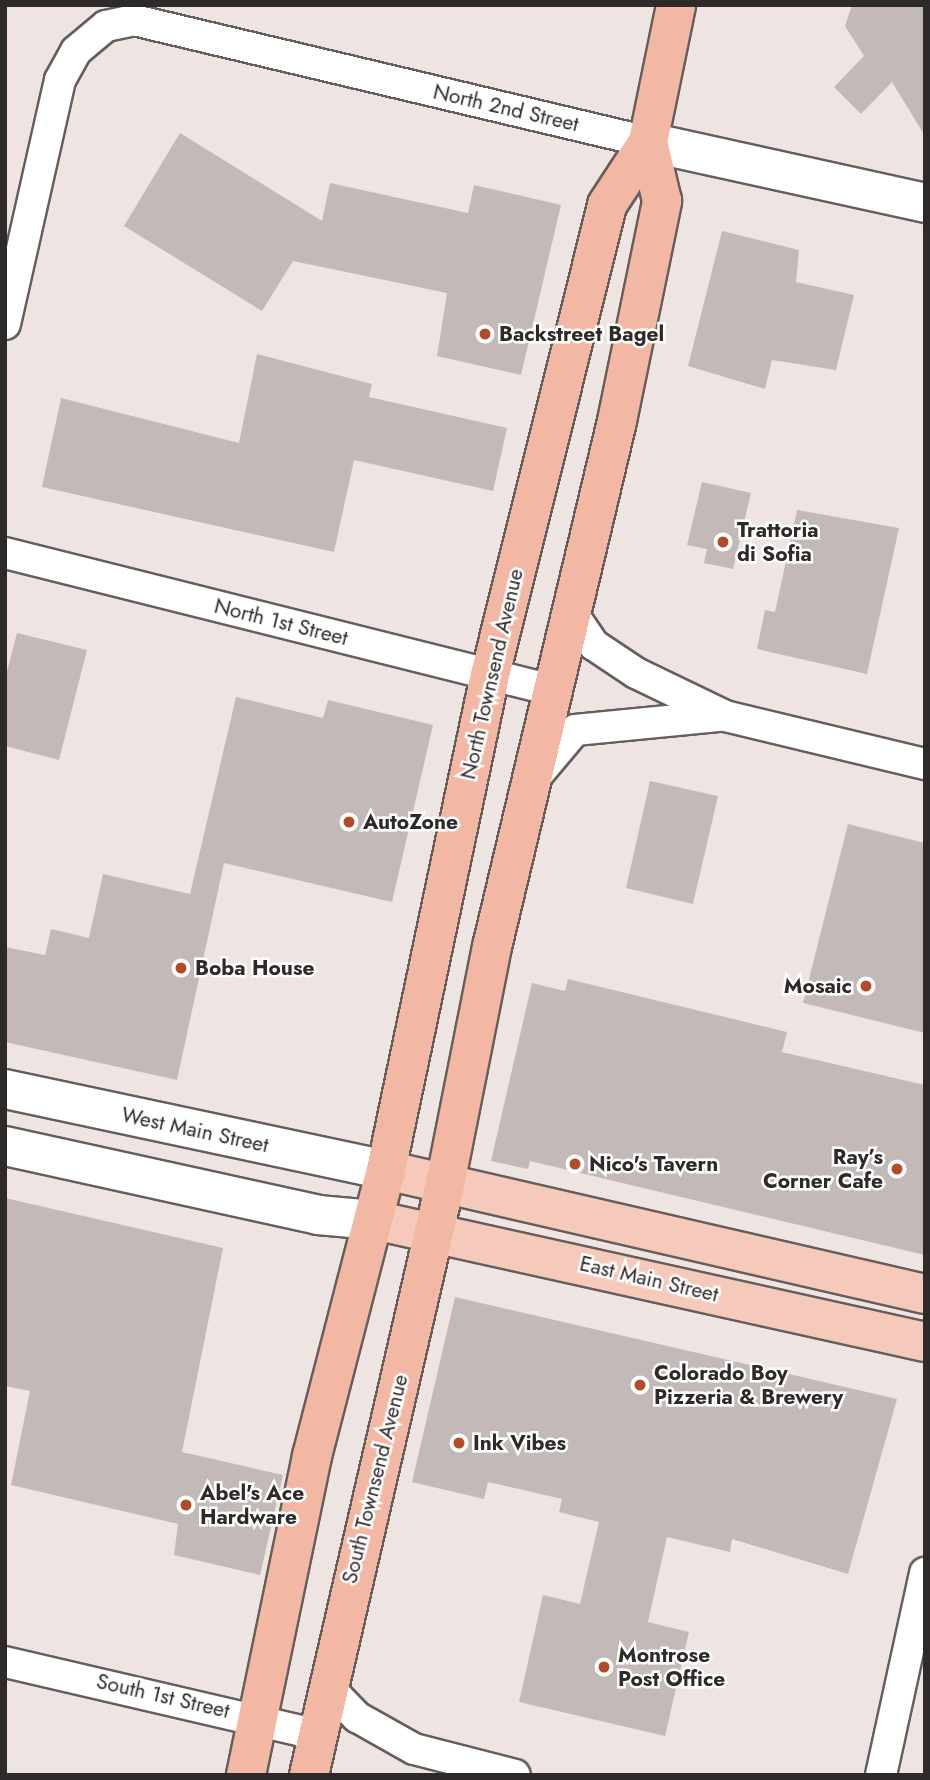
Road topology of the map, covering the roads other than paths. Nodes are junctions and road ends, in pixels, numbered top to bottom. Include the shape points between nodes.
1 (676, 5) edge
2 (648, 142) junction
3 (925, 203) edge
4 (5, 324) edge
5 (5, 553) edge
6 (570, 610) junction
7 (490, 675) junction
8 (556, 691) junction
9 (725, 716) junction
10 (925, 764) edge
11 (533, 782) junction
12 (5, 1089) edge
13 (5, 1146) edge
14 (386, 1170) junction
15 (445, 1184) junction
16 (374, 1220) junction
17 (433, 1231) junction
18 (925, 1294) edge
19 (925, 1342) edge
20 (925, 1573) edge
21 (5, 1662) edge
22 (328, 1687) junction
23 (259, 1719) junction
24 (318, 1735) junction
25 (246, 1775) edge
26 (309, 1775) edge
27 (515, 1775) edge
28 (881, 1775) edge

1 - 2 highway, North Townsend Avenue
2 - 3 main road, North 2nd Street
2 - 4 street, North 2nd Street via 134,20 89,36 60,80
2 - 6 highway, North Townsend Avenue via 662,201
2 - 7 highway, North Townsend Avenue via 607,205
5 - 7 street, North 1st Street
6 - 8 highway, North Townsend Avenue
6 - 9 street via 594,645 636,673
7 - 8 street, North 1st Street
7 - 14 highway, North Townsend Avenue
8 - 11 highway, North Townsend Avenue
9 - 10 street
9 - 11 street via 576,730 558,744
11 - 15 highway, North Townsend Avenue
12 - 14 main road, West Main Street
13 - 16 main road via 318,1215
14 - 15 main road
14 - 16 highway, North Townsend Avenue
15 - 17 highway, South Townsend Avenue
15 - 18 main road
16 - 17 main road, East Main Street
16 - 23 highway via 312,1456
17 - 19 main road, East Main Street
17 - 22 highway, South Townsend Avenue
20 - 28 street
21 - 23 street, South 1st Street
22 - 24 highway, South Townsend Avenue
22 - 27 street via 358,1717 414,1749
23 - 24 street, South 1st Street
23 - 25 highway
24 - 26 highway, South Townsend Avenue

